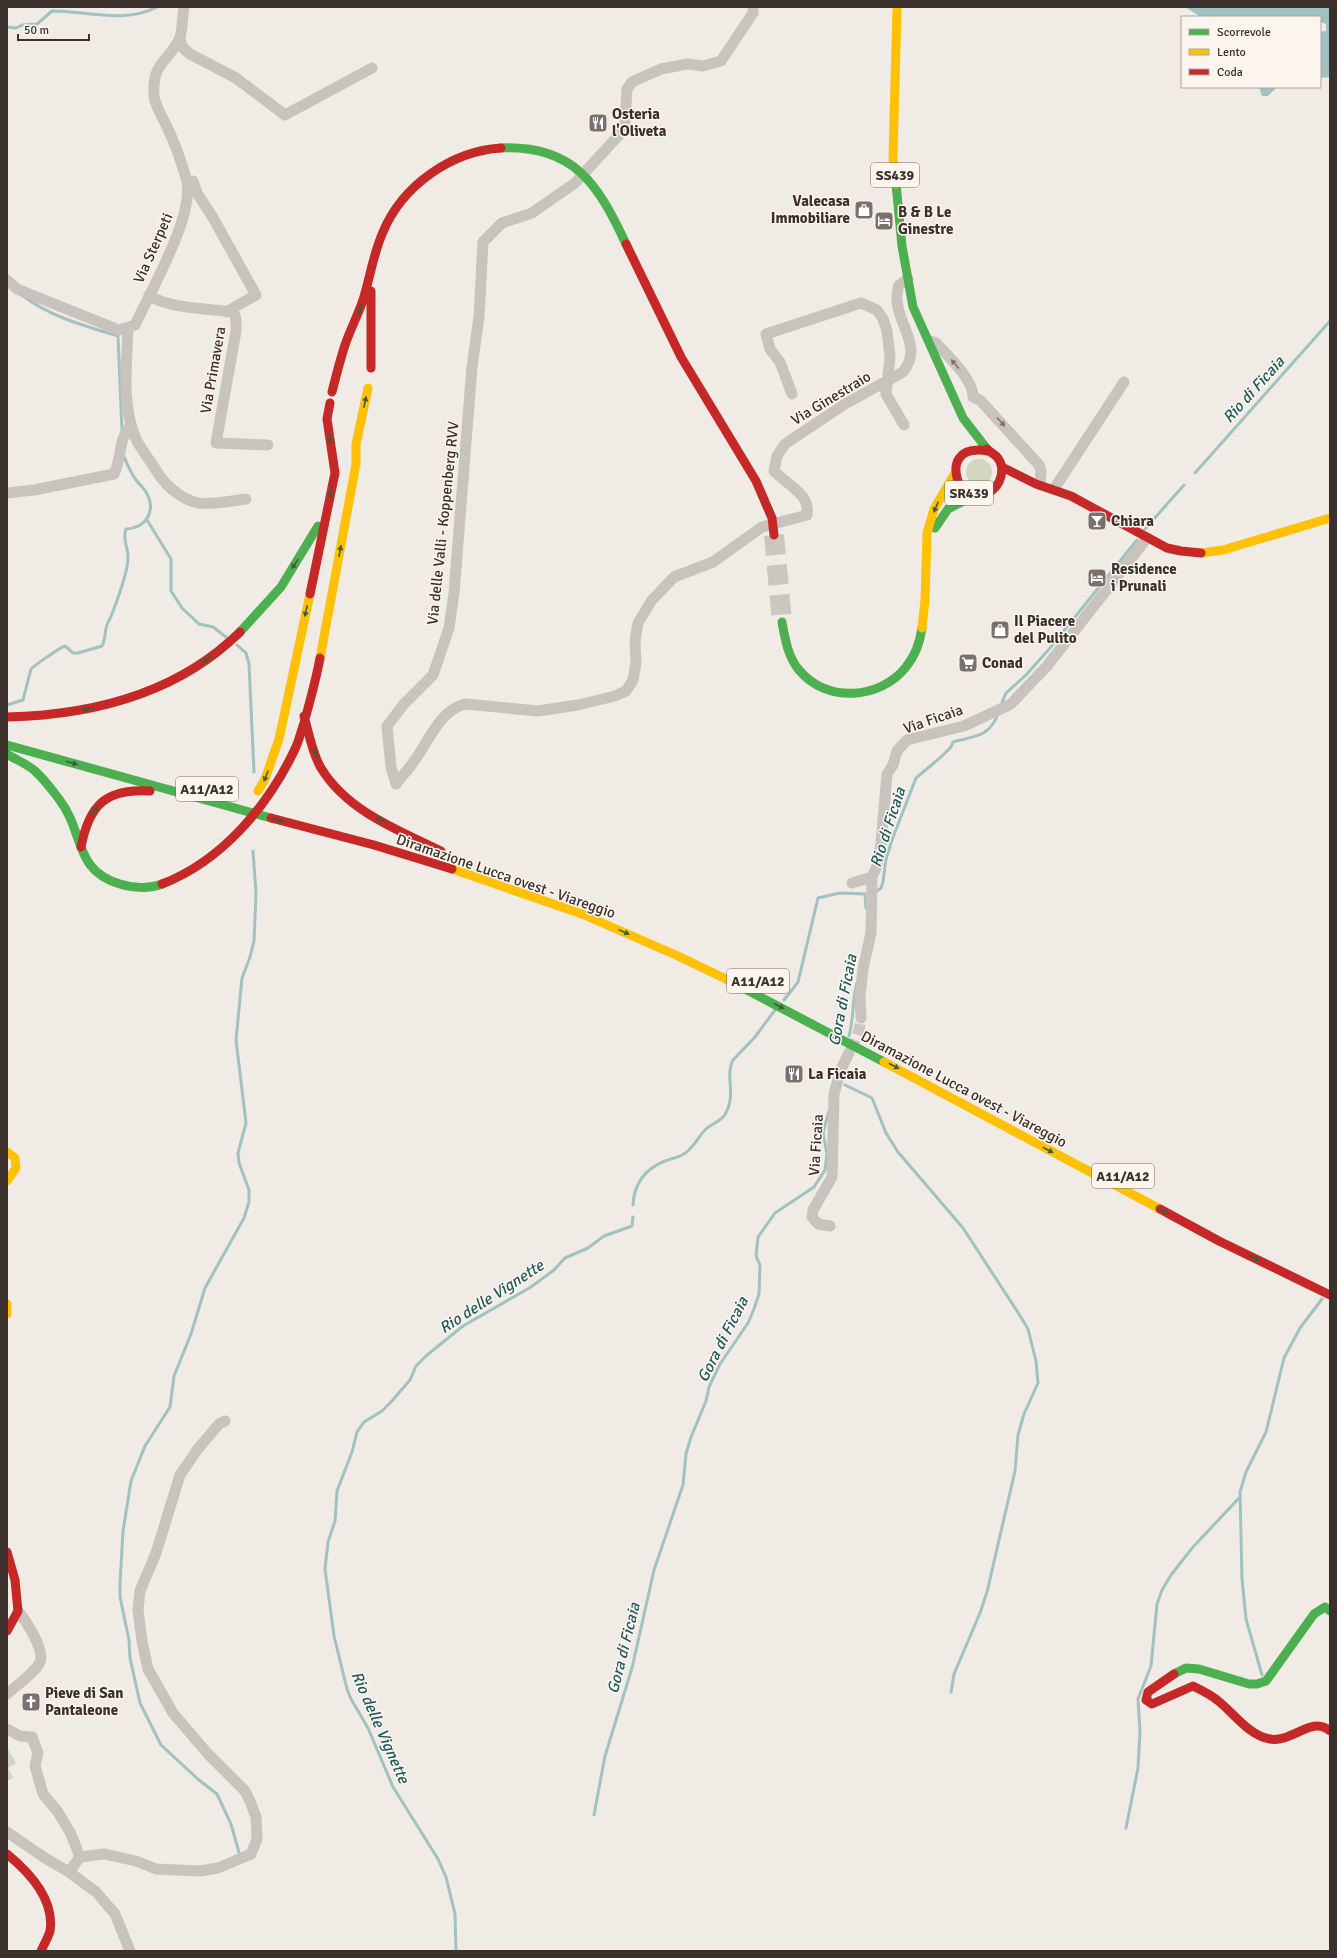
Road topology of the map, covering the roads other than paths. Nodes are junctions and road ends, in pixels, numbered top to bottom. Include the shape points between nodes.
1 (184, 7) edge
2 (753, 7) edge
3 (897, 7) edge
4 (180, 38) junction
5 (372, 68) dead end
6 (193, 181) dead end
7 (371, 271) junction
8 (908, 279) junction
9 (7, 280) edge
10 (149, 295) junction
11 (226, 312) junction
12 (128, 327) junction
13 (927, 340) junction
14 (371, 368) dead end
15 (887, 382) junction
16 (1124, 382) dead end
17 (368, 388) dead end
18 (332, 392) dead end
19 (792, 394) dead end
20 (973, 397) junction
21 (330, 403) dead end
22 (957, 407) junction
23 (963, 418) junction
24 (131, 425) junction
25 (904, 425) dead end
26 (963, 432) dead end
27 (356, 444) junction
28 (268, 445) dead end
29 (963, 446) dead end
30 (988, 450) junction
31 (960, 457) junction
32 (1002, 467) junction
33 (955, 474) junction
34 (1038, 484) junction
35 (1054, 489) junction
36 (994, 490) junction
37 (7, 493) edge
38 (975, 495) junction
39 (246, 499) dead end
40 (327, 510) junction
41 (1330, 518) edge
42 (762, 527) joint
43 (332, 533) dead end
44 (774, 535) tunnel mouth
45 (1147, 538) junction
46 (926, 549) junction
47 (782, 622) tunnel mouth
48 (305, 680) dead end
49 (7, 717) edge
50 (7, 745) edge
51 (7, 754) edge
52 (252, 801) dead end
53 (211, 802) junction
54 (274, 807) dead end
55 (392, 838) dead end
56 (229, 839) junction
57 (81, 847) junction
58 (440, 851) junction
59 (452, 855) dead end
60 (852, 883) dead end
61 (872, 888) junction
62 (861, 1018) tunnel mouth
63 (849, 1053) tunnel mouth
64 (7, 1152) edge
65 (7, 1181) edge
66 (830, 1226) dead end
67 (1330, 1295) edge
68 (7, 1304) edge
69 (7, 1314) edge
70 (225, 1421) dead end
71 (7, 1552) edge
72 (18, 1611) junction
73 (1330, 1611) edge
74 (7, 1631) edge
75 (7, 1694) edge
76 (7, 1729) edge
77 (1330, 1730) edge
78 (7, 1832) edge
79 (7, 1854) edge
80 (80, 1857) junction
81 (69, 1872) junction
82 (42, 1951) edge
83 (130, 1951) edge

1 - 4 street, Via Sterpeti
2 - 42 street, Via delle Valli - Koppenberg RVV via 753,13 720,61 703,66 687,64 661,69 632,82 627,89 625,122 620,134 575,184 532,213 502,223 483,242 481,293 472,366 455,585 449,628 433,675 404,704 387,726 391,767 396,784 454,706 464,704 538,711 578,705 626,691 633,680 638,623 652,600 674,577 712,562
3 - 8 main road, SS439 via 893,157
4 - 5 street via 182,47 190,54 236,78 285,114
4 - 10 street, Via Sterpeti via 159,64 155,76 154,98 174,141 187,180 187,203 182,226
6 - 11 street via 197,193 256,295
7 - 14 main road
7 -> 18 main road via 363,302 343,350
7 - 44 main road via 375,251 386,223 396,208 422,180 449,162 483,151 532,149 554,155 579,169 597,188 608,206 681,357 756,481 772,518
8 - 13 main road, SS439 via 913,306
8 - 15 street, Via Ginestraio via 899,285 897,301 912,349 909,365
9 - 12 street via 17,289 119,330
10 - 11 street, Via Primavera via 154,300 167,304
10 - 12 street, Via Sterpeti via 135,325
11 - 28 street, Via Primavera via 234,314 236,331 216,443
12 - 24 street via 126,379
20 -> 13 street via 973,390 963,374 936,343
13 - 22 main road, SS439
15 - 19 street via 890,357 885,325 878,310 861,303 766,334 770,349 780,362
15 - 25 street via 886,394
15 - 42 street, Via Ginestraio via 845,404 785,444 777,456 774,471 802,494 809,507 807,515
16 - 35 street
27 -> 17 main road
20 - 22 street
20 -> 34 street via 980,400 1034,459 1041,471
21 -> 40 main road via 327,419 335,473
22 - 23 main road, SS439
23 - 26 main road
23 - 30 main road, SS439
24 - 37 street via 125,432 120,462 114,474
24 - 39 street via 160,478 176,492 196,502
27 - 43 main road via 346,467
56 -> 27 main road via 245,825 277,782 296,748 314,689 356,464
29 - 31 main road, SR439
30 - 31 main road via 973,449
30 - 32 main road, SR439 via 997,457
31 - 33 main road, SR439
32 - 34 main road
32 - 36 main road, SR439 via 1000,481
33 - 38 main road, SR439 via 961,488
33 -> 46 main road via 930,521
34 - 35 main road
34 - 36 main road, SR439
35 - 45 main road
36 - 38 main road, SR439 via 987,494
38 - 46 main road via 948,509 935,526
40 -> 49 main road via 298,560 267,604 223,648 195,668 157,687 117,702 48,716
40 -> 56 main road via 279,740 265,779
41 - 45 main road via 1205,553 1175,550
45 - 61 street, Via Ficaia via 1047,666 1011,704 964,726 907,740 897,751 887,774 881,844
46 - 47 main road via 925,615 915,655 897,677 882,686 869,692 852,693 836,692 816,684 791,661
58 -> 48 main road via 360,808 335,788 321,768 309,736 303,710
50 -> 53 main road, Diramazione Lucca ovest - Viareggio / A11/A12
51 - 57 main road via 35,771 60,800 74,824
52 - 54 main road, A11/A12
57 -> 53 main road via 89,818 99,805 117,794 144,790
53 -> 67 main road, Diramazione Lucca ovest - Viareggio / A11/A12 via 374,845 482,879 582,914 678,956 774,1002 1219,1241
55 - 58 main road, Diramazione Lucca ovest - Viareggio
56 - 57 main road via 209,859 183,876 144,888 129,888 106,880 90,867
58 - 59 main road, Diramazione Lucca ovest - Viareggio
60 - 61 street
61 - 62 street, Via Ficaia via 872,933 862,973
63 - 66 street, Via Ficaia via 841,1069 834,1094 832,1177 813,1210 812,1217 818,1224
64 - 65 main road via 15,1158 16,1168
68 - 69 main road
70 - 80 street via 219,1424 197,1450 180,1475 156,1553 140,1591 138,1610 148,1669 173,1713 208,1754 245,1791 256,1817 257,1839 251,1854 218,1868 200,1871 156,1869 136,1861 104,1854
71 - 72 main road via 15,1580
72 - 74 main road
72 - 75 street via 42,1653 40,1664
73 - 77 main road via 1324,1608 1314,1614 1266,1681 1249,1684 1199,1669 1186,1668 1148,1692 1146,1700 1152,1704 1193,1686 1220,1702 1254,1733 1265,1739 1276,1740 1292,1736 1314,1725 1326,1726
76 - 80 street via 20,1736 32,1737 38,1753 35,1766 44,1794 68,1828
78 - 81 street
79 - 82 main road via 22,1865 38,1886 48,1907 50,1928
80 - 81 street
81 - 83 street via 96,1892 114,1914

